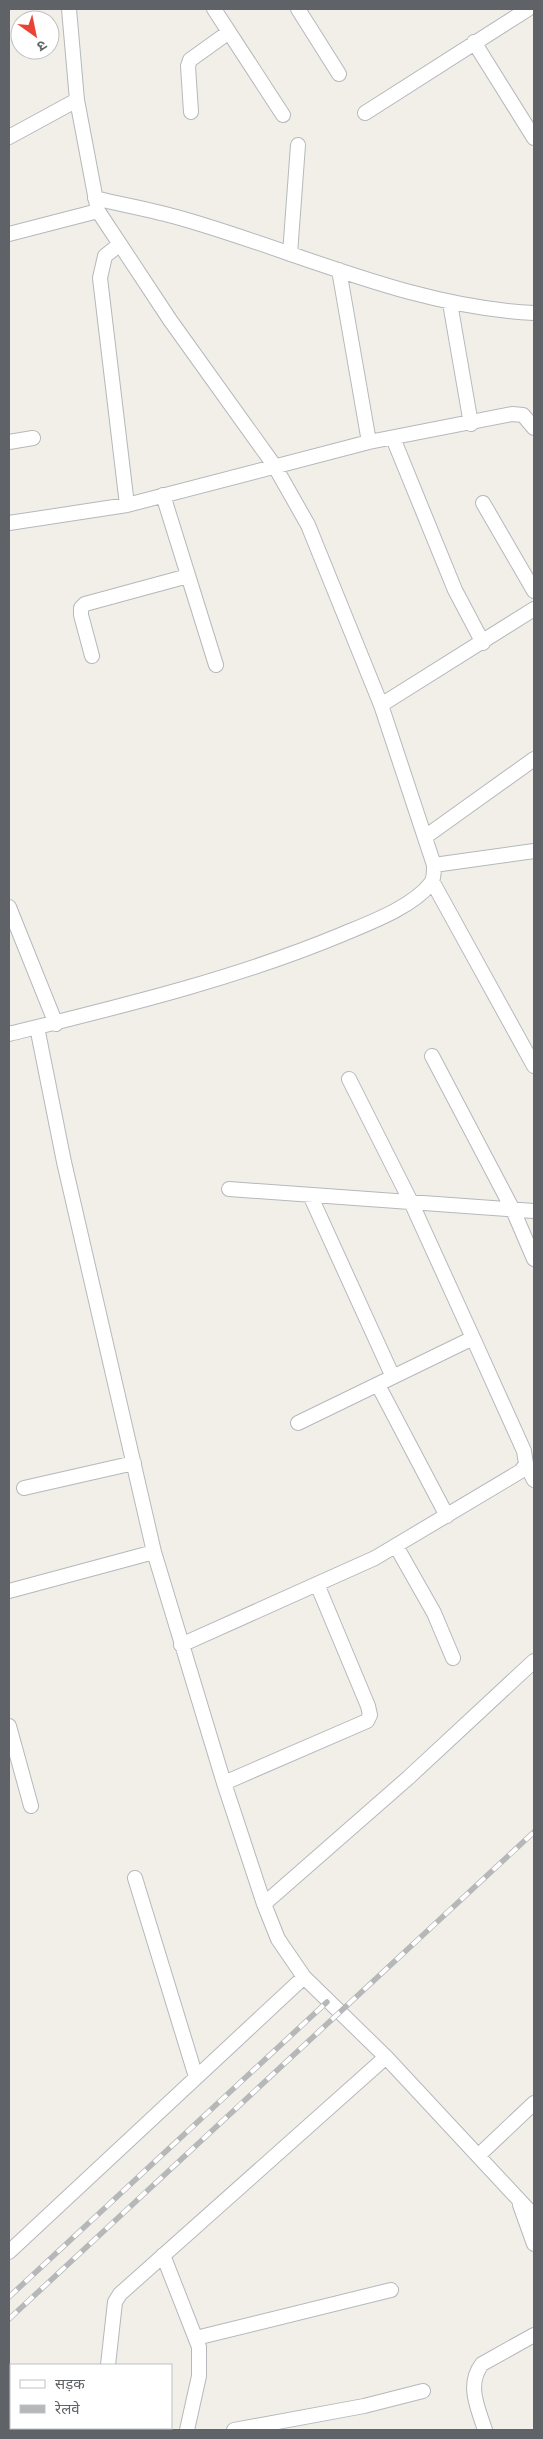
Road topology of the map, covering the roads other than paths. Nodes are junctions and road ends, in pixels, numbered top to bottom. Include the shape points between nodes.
1 (69, 9) edge
2 (214, 9) edge
3 (298, 9) edge
4 (528, 9) edge
5 (229, 32) junction
6 (474, 42) junction
7 (339, 74) dead end
8 (77, 100) junction
9 (191, 112) dead end
10 (365, 113) dead end
11 (283, 114) dead end
12 (9, 136) edge
13 (534, 138) edge
14 (298, 145) dead end
15 (97, 205) junction
16 (9, 234) edge
17 (120, 244) junction
18 (290, 254) junction
19 (339, 270) junction
20 (450, 303) junction
21 (534, 312) edge
22 (471, 424) junction
23 (534, 428) edge
24 (32, 438) dead end
25 (393, 438) junction
26 (9, 442) edge
27 (369, 442) junction
28 (274, 465) junction
29 (163, 495) junction
30 (483, 503) dead end
31 (127, 505) junction
32 (9, 523) edge
33 (188, 576) junction
34 (534, 591) edge
35 (534, 609) edge
36 (483, 642) junction
37 (92, 656) dead end
38 (216, 665) dead end
39 (381, 705) junction
40 (534, 759) edge
41 (425, 838) junction
42 (534, 850) edge
43 (434, 865) junction
44 (432, 881) junction
45 (9, 907) edge
46 (56, 1024) junction
47 (37, 1027) junction
48 (9, 1034) edge
49 (432, 1056) dead end
50 (534, 1066) edge
51 (349, 1079) dead end
52 (229, 1189) dead end
53 (310, 1195) junction
54 (411, 1202) junction
55 (512, 1210) junction
56 (534, 1211) edge
57 (534, 1259) edge
58 (473, 1338) junction
59 (393, 1377) junction
60 (378, 1385) junction
61 (298, 1424) dead end
62 (134, 1463) junction
63 (526, 1464) junction
64 (534, 1480) edge
65 (24, 1488) dead end
66 (447, 1516) junction
67 (396, 1546) junction
68 (154, 1552) junction
69 (317, 1584) junction
70 (9, 1591) edge
71 (181, 1645) junction
72 (453, 1658) dead end
73 (534, 1661) edge
74 (9, 1726) edge
75 (224, 1783) junction
76 (31, 1806) dead end
77 (135, 1878) dead end
78 (264, 1904) junction
79 (304, 1977) junction
80 (386, 2057) junction
81 (196, 2077) junction
82 (534, 2103) edge
83 (479, 2154) junction
84 (519, 2201) junction
85 (534, 2216) edge
86 (534, 2244) edge
87 (9, 2252) edge
88 (163, 2255) junction
89 (391, 2290) dead end
90 (534, 2335) edge
91 (196, 2338) junction
92 (108, 2364) edge
93 (423, 2391) dead end
94 (187, 2430) edge
95 (234, 2430) edge
96 (485, 2430) edge

1 - 8 street
2 - 5 street
3 - 7 street
4 - 6 street
5 - 9 street via 190,60
5 - 11 street
6 - 10 street
6 - 13 street
8 - 12 street
8 - 15 street
14 - 18 street
15 - 16 street
15 - 17 street
15 - 18 street via 180,218
17 - 28 street
17 - 31 street via 105,256 100,278
18 - 19 street
19 - 20 street
19 - 27 street
20 - 21 street
20 - 22 street
22 - 23 street via 512,414 523,415
22 - 25 street
24 - 26 street
25 - 27 street
25 - 36 street via 455,590
27 - 28 street
28 - 29 street
28 - 39 street via 308,526
29 - 31 street
29 - 33 street
30 - 34 street
31 - 32 street
33 - 37 street via 85,604 81,615
33 - 38 street
35 - 36 street
36 - 39 street
39 - 41 street
40 - 41 street
41 - 43 street
42 - 43 street
43 - 44 street
44 - 46 street via 424,891 399,908 282,959
44 - 50 street
45 - 46 street
46 - 47 street
47 - 48 street
47 - 62 street via 64,1162
49 - 55 street
51 - 54 street
52 - 53 street
53 - 54 street
53 - 59 street
54 - 55 street
54 - 58 street
55 - 56 street
55 - 57 street
58 - 59 street
58 - 63 street via 524,1451
59 - 60 street
60 - 61 street
60 - 66 street
62 - 65 street
62 - 68 street
63 - 64 street
63 - 66 street via 522,1471
66 - 67 street
67 - 69 street
67 - 72 street via 434,1613
68 - 70 street
68 - 71 street
69 - 71 street
69 - 75 street via 368,1706 370,1714 367,1721
71 - 75 street
73 - 78 street via 408,1778
74 - 76 street
75 - 78 street
77 - 81 street
78 - 79 street via 278,1939
79 - 80 street
79 - 81 street
80 - 83 street
80 - 88 street
81 - 87 street
82 - 83 street
83 - 84 street
84 - 85 street
84 - 86 street
88 - 91 street
88 - 92 street via 116,2298
89 - 91 street
90 - 96 street via 477,2370 473,2392
91 - 94 street via 199,2376
93 - 95 street via 364,2406

